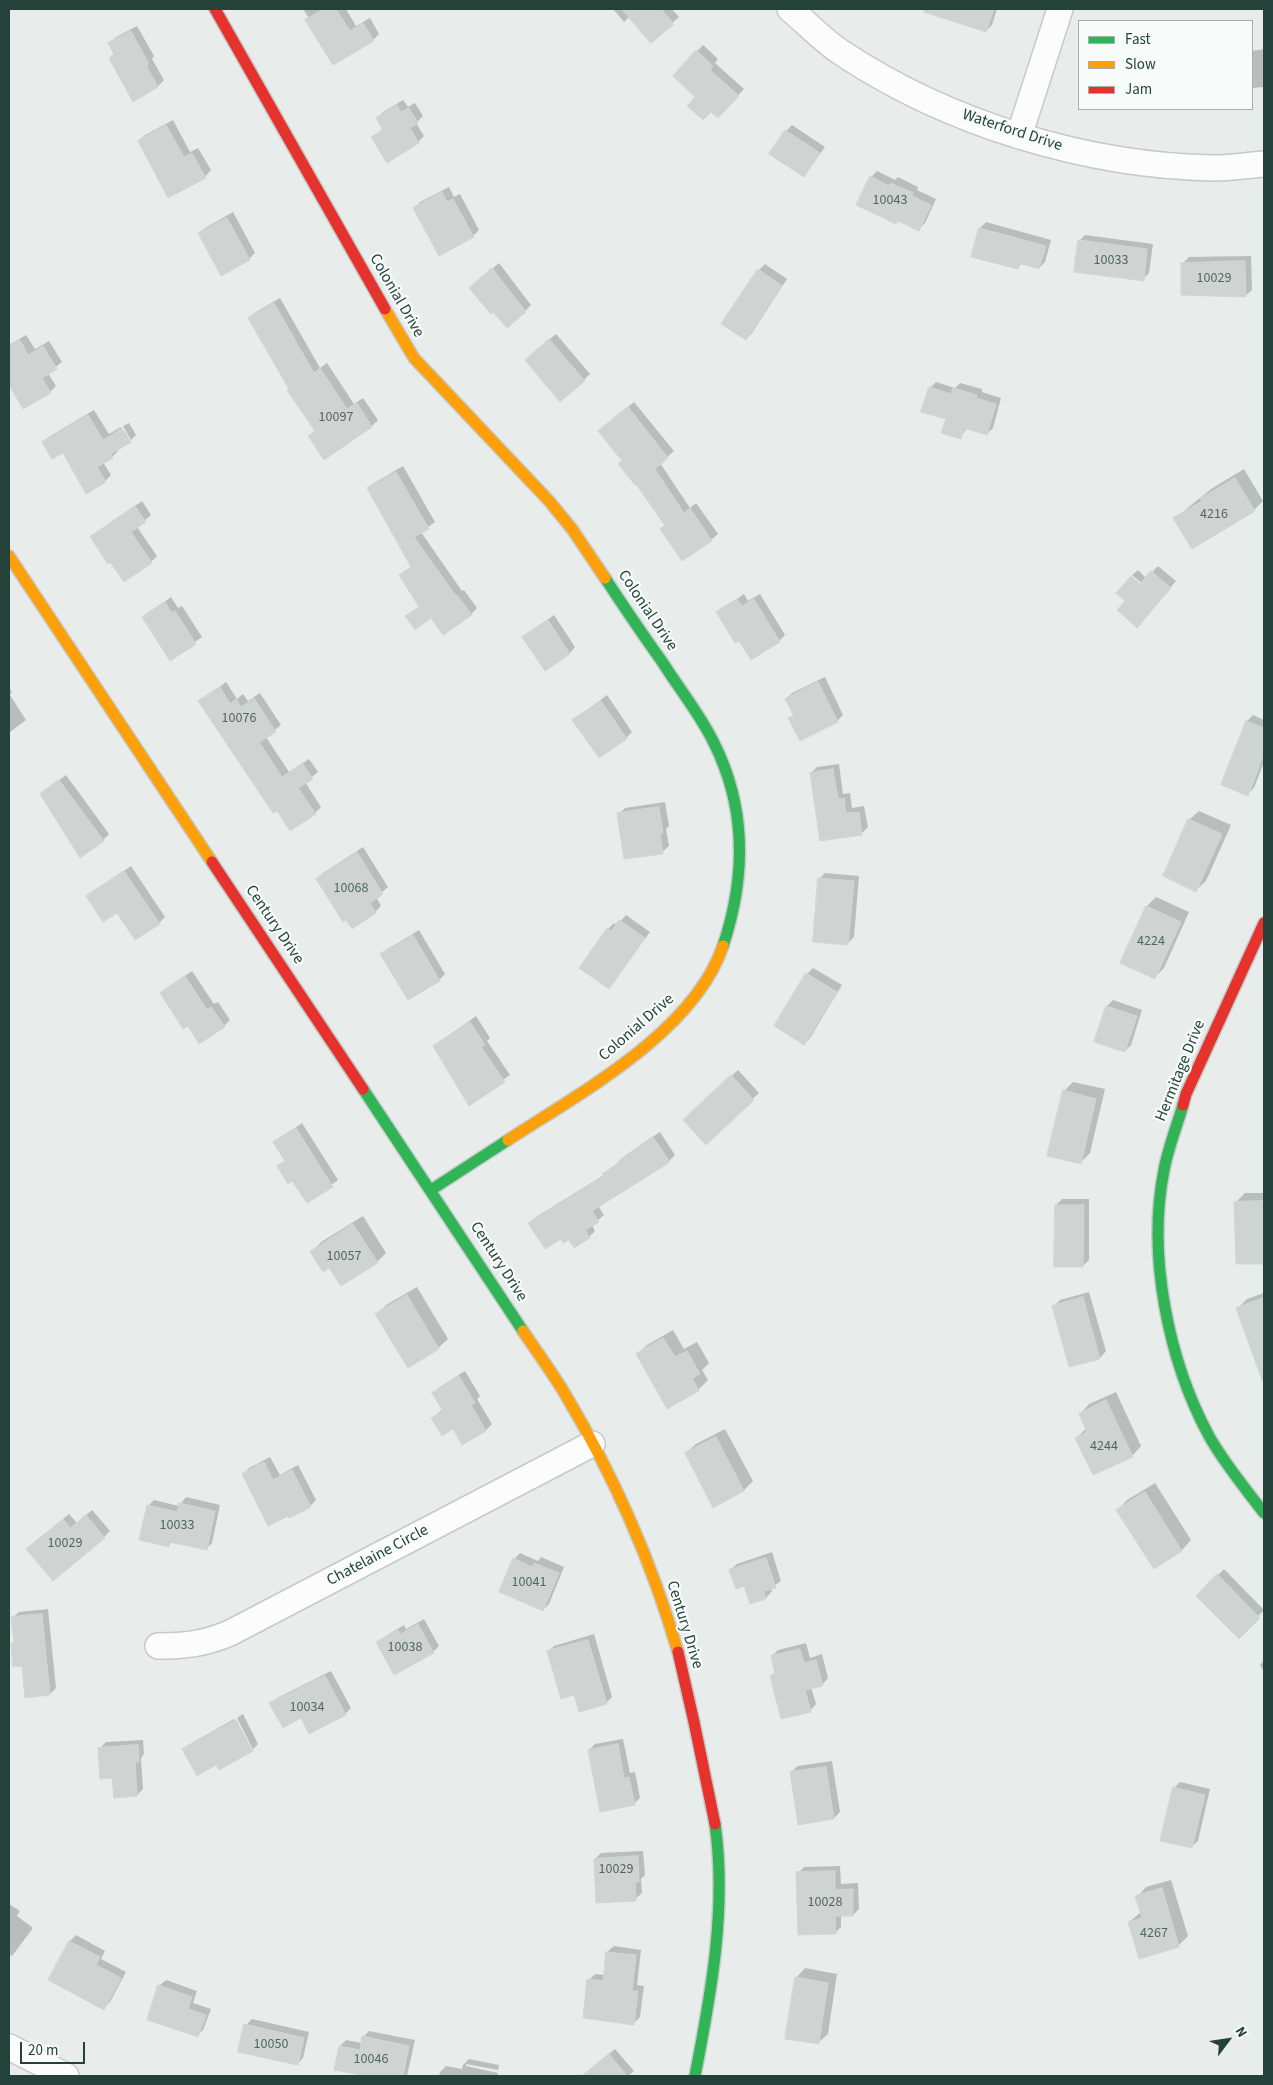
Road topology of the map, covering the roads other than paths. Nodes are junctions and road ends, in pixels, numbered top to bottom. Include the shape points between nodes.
1 (215, 9) edge
2 (790, 9) edge
3 (1060, 9) edge
4 (1020, 136) junction
5 (1264, 164) edge
6 (9, 556) edge
7 (1264, 926) edge
8 (431, 1190) junction
9 (592, 1444) junction
10 (1264, 1513) edge
11 (158, 1646) dead end
12 (9, 2047) edge
13 (66, 2076) edge
14 (695, 2076) edge

1 - 8 street, Colonial Drive via 414,358 572,528 694,709 720,754 737,803 741,847 738,895 728,938 709,976 682,1014 615,1071
2 - 4 street, Waterford Drive via 840,52 888,81 953,112
3 - 4 street
4 - 5 street, Waterford Drive via 1094,155 1155,163 1216,168
6 - 8 street, Century Drive
7 - 10 street, Hermitage Drive via 1186,1094 1164,1170 1158,1227 1158,1274 1188,1390 1209,1436
8 - 9 street, Century Drive via 565,1394
9 - 11 street, Chatelaine Circle via 230,1634 208,1642
9 - 14 street, Century Drive via 623,1503 650,1569 676,1651 711,1795 719,1866 717,1930 709,2009
12 - 13 street

